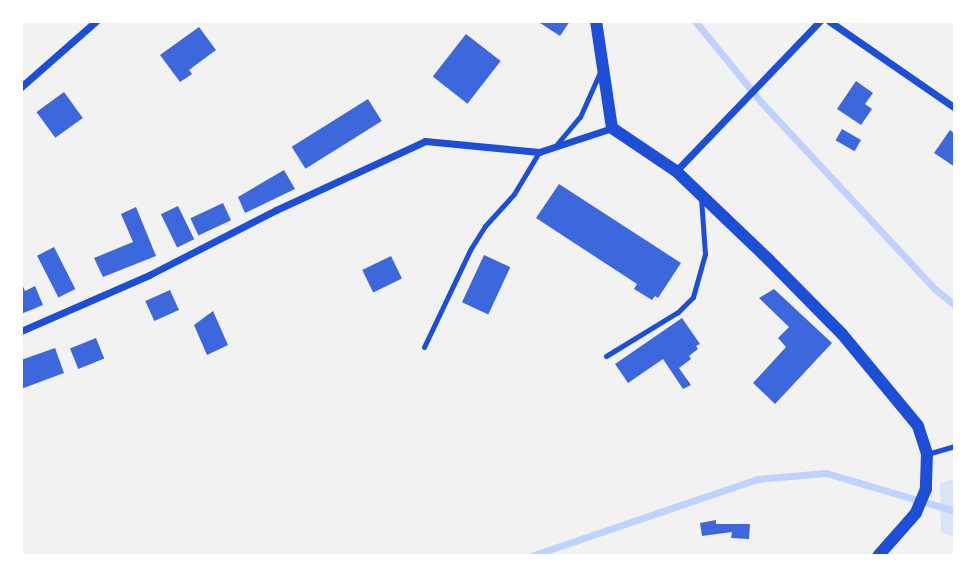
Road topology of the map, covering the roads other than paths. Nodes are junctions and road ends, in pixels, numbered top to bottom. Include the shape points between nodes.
1 (96, 21) edge
2 (596, 21) edge
3 (820, 21) edge
4 (829, 21) edge
5 (602, 54) junction
6 (21, 87) edge
7 (955, 108) edge
8 (612, 128) junction
9 (552, 149) junction
10 (539, 152) junction
11 (676, 171) junction
12 (701, 195) junction
13 (21, 331) edge
14 (424, 346) dead end
15 (606, 356) dead end
16 (955, 446) edge
17 (927, 454) junction
18 (878, 556) edge

1 - 6 street
2 - 5 street
3 - 11 street
4 - 7 street
5 - 8 street
5 - 9 lane via 592,96
8 - 9 street
8 - 11 street
9 - 10 street
10 - 13 street via 425,141 149,275
10 - 14 lane via 514,194 470,250
11 - 12 street
12 - 15 lane via 705,254 693,297 678,312
12 - 17 street via 842,334 918,426
16 - 17 lane
17 - 18 street via 926,489 916,513

